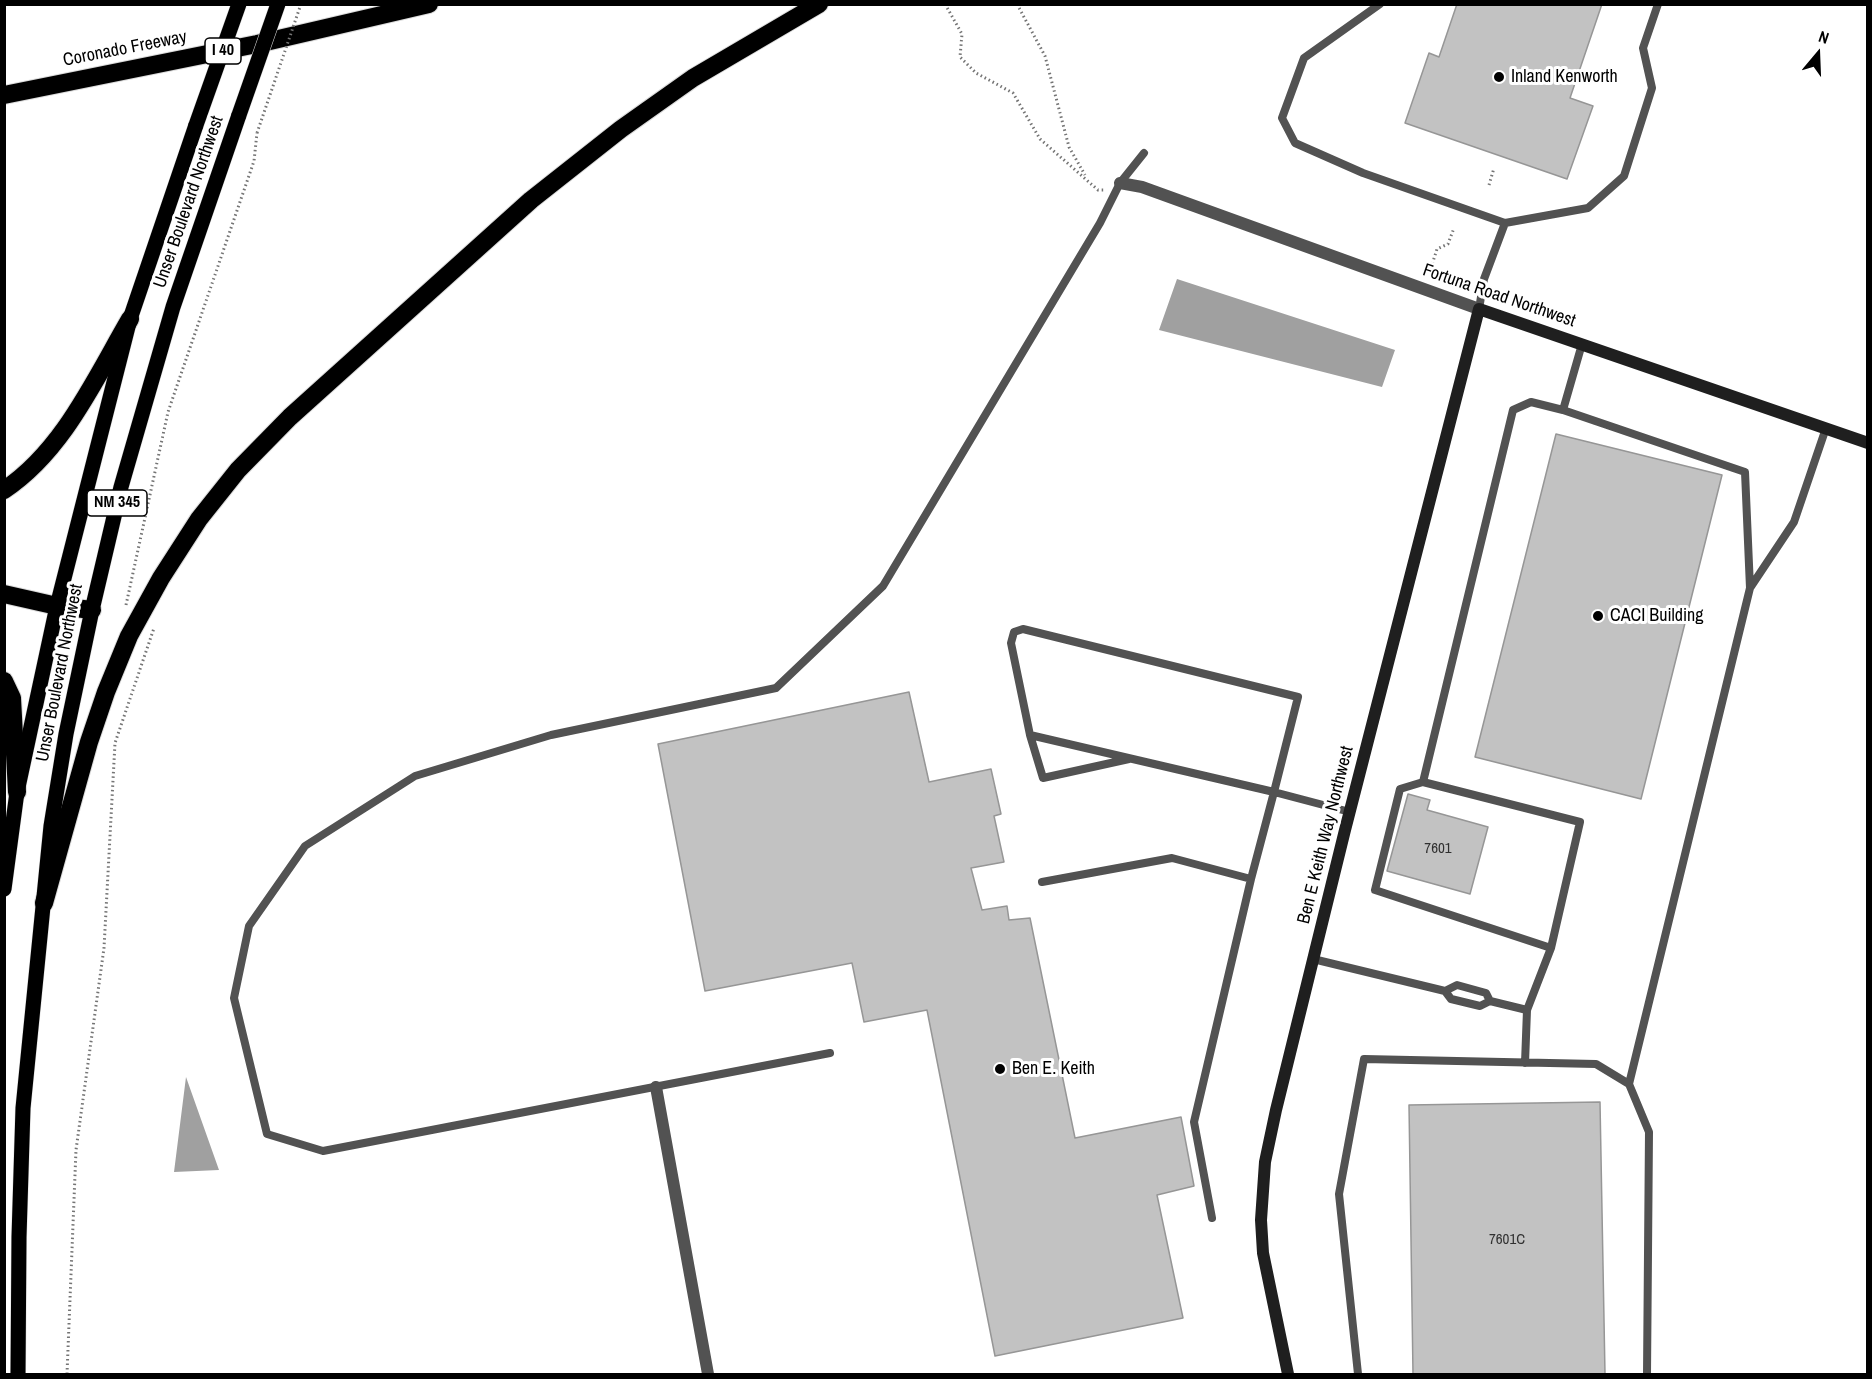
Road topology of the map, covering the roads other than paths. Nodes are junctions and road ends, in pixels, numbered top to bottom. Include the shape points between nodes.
1 (239, 4) edge
2 (278, 4) edge
3 (429, 4) edge
4 (819, 4) edge
5 (1380, 4) edge
6 (1658, 4) edge
7 (8, 94) edge
8 (1144, 153) dead end
9 (1120, 183) junction
10 (1505, 223) junction
11 (1479, 309) junction
12 (130, 320) junction
13 (1582, 344) junction
14 (1563, 410) junction
15 (1826, 428) junction
16 (1868, 443) edge
17 (4, 490) edge
18 (1750, 588) junction
19 (4, 594) edge
20 (57, 606) junction
21 (92, 610) junction
22 (4, 681) edge
23 (1030, 735) junction
24 (1131, 758) junction
25 (1423, 782) junction
26 (18, 792) junction
27 (1274, 792) junction
28 (1350, 812) junction
29 (1251, 879) junction
30 (1042, 882) dead end
31 (4, 889) edge
32 (44, 903) junction
33 (1551, 948) junction
34 (1313, 959) junction
35 (1445, 991) junction
36 (1490, 1001) junction
37 (1527, 1010) junction
38 (831, 1053) dead end
39 (1525, 1063) junction
40 (1629, 1084) junction
41 (656, 1087) junction
42 (1212, 1218) dead end
43 (18, 1374) edge
44 (708, 1374) edge
45 (1288, 1374) edge
46 (1358, 1374) edge
47 (1647, 1374) edge

1 - 12 main road, Unser Boulevard Northwest / NM 345, bridge
2 - 21 main road, Unser Boulevard Northwest / NM 345, bridge via 173,307 121,487
3 - 7 highway, Coronado Freeway / I 40 via 257,44
4 - 32 highway via 693,78 531,201 290,417 238,470 199,519 129,636 89,742
5 - 10 lane via 1304,58 1282,118 1295,143 1363,173
6 - 10 lane via 1643,48 1652,88 1624,176 1588,208
8 - 9 lane
9 - 11 street, Fortuna Road Northwest via 1142,187
9 - 41 lane via 1100,223 883,586 776,688 551,735 415,776 305,846 249,926 234,998 267,1134 323,1152
10 - 11 lane via 1484,279
11 - 13 street, Fortuna Road Northwest
11 - 28 street, Ben E Keith Way Northwest
12 - 17 highway via 72,419 45,455
12 - 20 main road, Unser Boulevard Northwest / NM 345
13 - 14 lane
13 - 15 street, Fortuna Road Northwest
14 - 18 lane via 1745,472
14 - 25 lane via 1531,402 1512,410
15 - 16 street, Fortuna Road Northwest
15 - 18 lane via 1794,522
18 - 40 lane
19 - 20 highway
20 - 21 highway
20 - 26 main road, Unser Boulevard Northwest / NM 345
21 - 32 main road, Unser Boulevard Northwest / NM 345 via 66,734
22 - 26 highway via 12,698
23 - 24 lane
23 - 24 lane via 1043,778
23 - 27 lane via 1011,643 1014,632 1023,629 1298,697
24 - 27 lane
25 - 33 lane via 1580,822
25 - 33 lane via 1400,789 1375,890
26 - 31 main road, Unser Boulevard Northwest / NM 345
27 - 28 lane
27 - 29 lane
28 - 34 street, Ben E Keith Way Northwest
29 - 30 lane via 1172,858
29 - 42 lane via 1194,1122
32 - 43 main road, Unser Boulevard Northwest / NM 345 via 23,1108
33 - 37 lane
34 - 35 lane
34 - 45 street, Ben E Keith Way Northwest via 1276,1110 1262,1191 1263,1252
35 - 36 lane via 1451,999 1473,1005
35 - 36 lane via 1457,985 1486,993
36 - 37 lane
37 - 39 lane
38 - 41 lane
39 - 40 lane via 1596,1064
39 - 46 lane via 1364,1059 1339,1194
40 - 47 lane via 1649,1132
41 - 44 street

